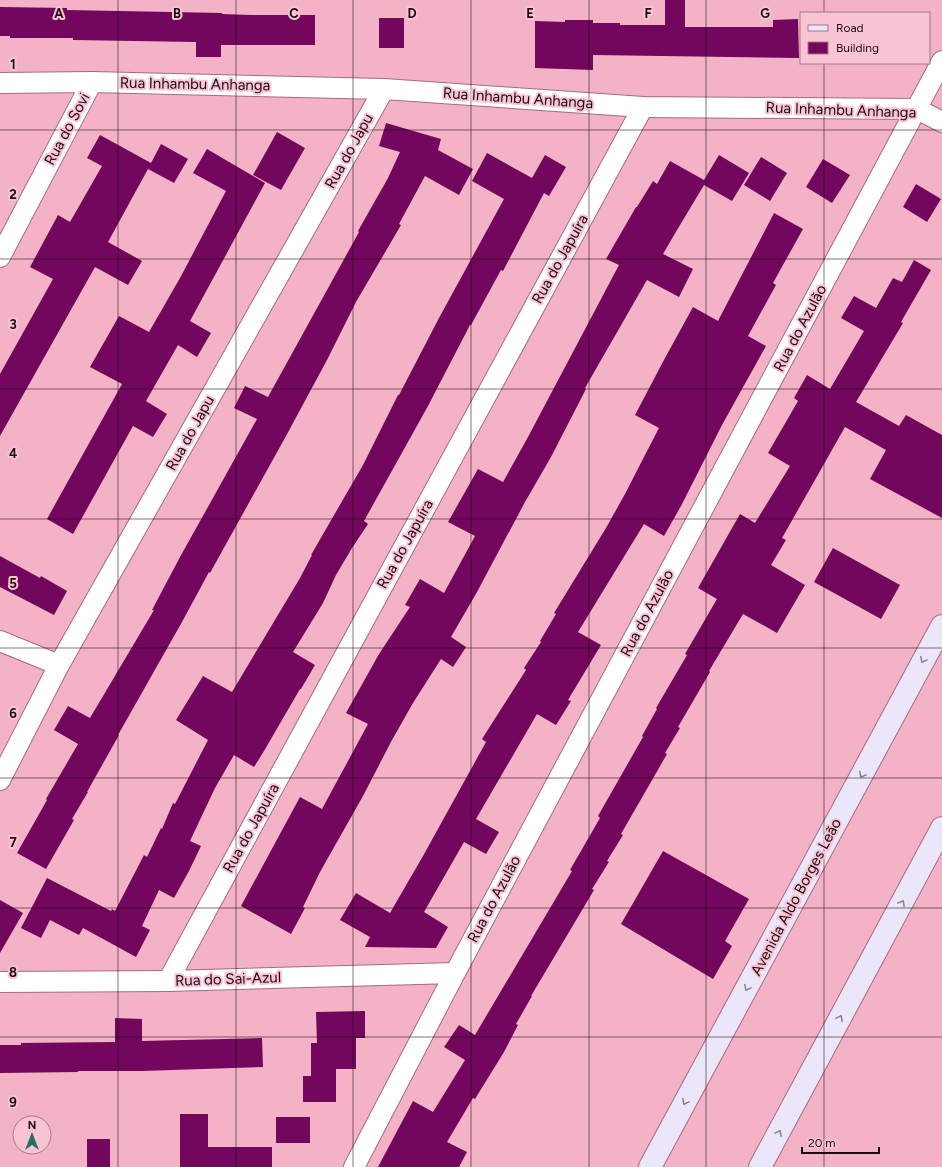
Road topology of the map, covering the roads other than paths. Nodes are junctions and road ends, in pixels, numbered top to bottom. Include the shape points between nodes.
1 (942, 61) edge
2 (92, 82) junction
3 (0, 83) edge
4 (384, 88) junction
5 (643, 107) junction
6 (917, 109) junction
7 (942, 122) edge
8 (0, 257) edge
9 (942, 626) edge
10 (0, 641) edge
11 (59, 665) junction
12 (0, 780) edge
13 (942, 828) edge
14 (455, 973) junction
15 (168, 981) junction
16 (0, 982) edge
17 (354, 1167) edge
18 (650, 1167) edge
19 (760, 1167) edge

1 - 6 street, Rua do Azulão
2 - 3 street, Rua do Sovi
2 - 4 street, Rua Inhambu Anhanga
2 - 8 street, Rua do Sovi
4 - 5 street, Rua Inhambu Anhanga
4 - 11 street, Rua do Japu
5 - 6 street, Rua Inhambu Anhanga
5 - 15 street, Rua do Japuíra
6 - 7 street, Rua Inhambu Anhanga
6 - 14 street, Rua do Azulão
9 -> 18 street, Avenida Aldo Borges Leão
10 - 11 street
11 - 12 street, Rua do Japu
19 -> 13 street
14 - 15 street, Rua do Sai-Azul
14 - 17 street, Rua do Azulão
15 - 16 street, Rua do Sai-Azul

